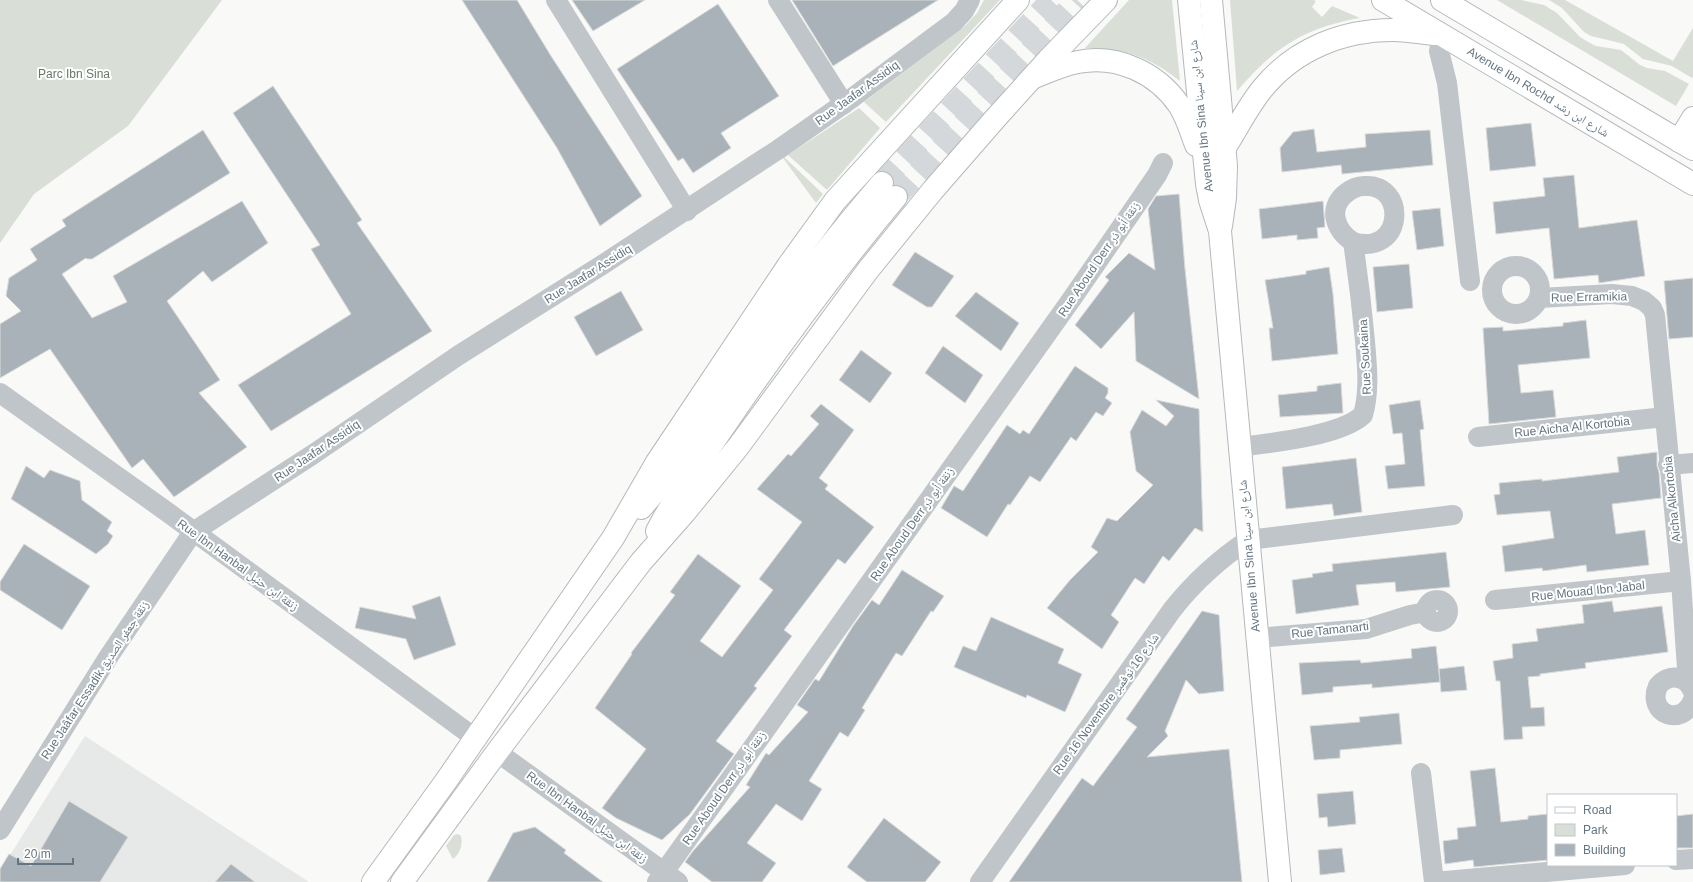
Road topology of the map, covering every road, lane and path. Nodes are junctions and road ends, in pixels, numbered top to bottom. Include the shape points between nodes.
1 (556, 0) edge
2 (778, 0) edge
3 (970, 0) edge
4 (1018, 0) edge
5 (1106, 0) edge
6 (1190, 0) edge
7 (1211, 0) edge
8 (1383, 0) edge
9 (1442, 0) edge
10 (1442, 35) junction
11 (1032, 78) junction
12 (844, 104) junction
13 (1693, 118) edge
14 (1686, 145) edge
15 (1224, 149) junction
16 (1163, 163) dead end
17 (1206, 168) junction
18 (1693, 184) edge
19 (687, 211) junction
20 (1220, 231) junction
21 (1353, 242) dead end
22 (1470, 281) dead end
23 (1539, 298) dead end
24 (1655, 315) joint
25 (0, 393) edge
26 (1665, 417) junction
27 (1478, 437) dead end
28 (1240, 447) junction
29 (1693, 463) edge
30 (1668, 465) junction
31 (1453, 515) dead end
32 (194, 532) junction
33 (613, 538) junction
34 (1248, 540) junction
35 (641, 562) junction
36 (1681, 582) junction
37 (1495, 600) dead end
38 (1426, 612) dead end
39 (1256, 638) junction
40 (1691, 692) edge
41 (475, 738) junction
42 (497, 752) junction
43 (1421, 773) dead end
44 (0, 830) edge
45 (1693, 859) edge
46 (1677, 860) edge
47 (1614, 866) edge
48 (666, 879) edge
49 (373, 882) edge
50 (402, 882) edge
51 (980, 882) edge
52 (1280, 882) edge
53 (1434, 882) edge

1 - 19 street
2 - 12 street
3 - 12 street, Rue Jaafar Assidiq via 954,22
4 - 33 main road via 831,207 704,390 657,462
5 - 11 main road
6 - 17 main road, Avenue Ibn Sina شارع ابن سينا
7 - 15 main road, Avenue Ibn Sina شارع ابن سينا
8 - 10 main road, Avenue Ibn Rochd شارع ابن رشد
9 - 14 main road
10 - 15 main road via 1395,30 1361,32 1342,36 1307,51 1264,87
10 - 18 main road, Avenue Ibn Rochd شارع ابن رشد
10 - 22 street via 1439,51 1447,83
11 - 17 main road via 1064,65 1093,60 1122,63 1136,68 1161,84 1180,106
11 - 35 main road via 933,190 878,258 742,441
12 - 19 street, Rue Jaafar Assidiq
13 - 14 main road
15 - 20 main road, Avenue Ibn Sina شارع ابن سينا via 1226,198
16 - 48 street, Rue Aboud Derr زنقة أبو ذر via 1071,300
17 - 20 main road, Avenue Ibn Sina شارع ابن سينا via 1210,200
19 - 32 street, Rue Jaafar Assidiq via 459,354
20 - 28 main road, Avenue Ibn Sina شارع ابن سينا
21 - 28 street, Rue Soukaina via 1360,286 1368,383 1363,415 1349,425 1324,432 1280,442
23 - 24 street, Rue Erramikia via 1612,294 1632,296 1644,301
24 - 26 street, Aicha Alkortobia
25 - 32 street, Rue Ibn Hanbal زنقة ابن حنبل
26 - 27 street, Rue Aicha Al Kortobia
26 - 30 street, Aicha Alkortobia
28 - 34 main road, Avenue Ibn Sina شارع ابن سينا
29 - 30 street
30 - 36 street, Aicha Alkortobia
31 - 34 street
32 - 41 street, Rue Ibn Hanbal زنقة ابن حنبل
32 - 44 street, Rue Jaâfar Essadik زنقة جعفر الصديق via 109,656
33 - 35 main road via 674,469 789,299 823,254 889,190 672,504
33 - 41 main road
34 - 39 main road, Avenue Ibn Sina شارع ابن سينا
34 - 51 street, Rue 16 Novembre شارع 16 نوفمبر via 1214,564 1185,594
35 - 42 main road
36 - 37 street, Rue Mouad Ibn Jabal
36 - 40 street, Aicha Alkortobia
38 - 39 street, Rue Tamanarti via 1366,629
39 - 52 main road, Avenue Ibn Sina شارع ابن سينا
41 - 49 main road
42 - 48 street, Rue Ibn Hanbal زنقة ابن حنبل
42 - 50 main road
43 - 53 street
45 - 46 street
47 - 53 street

